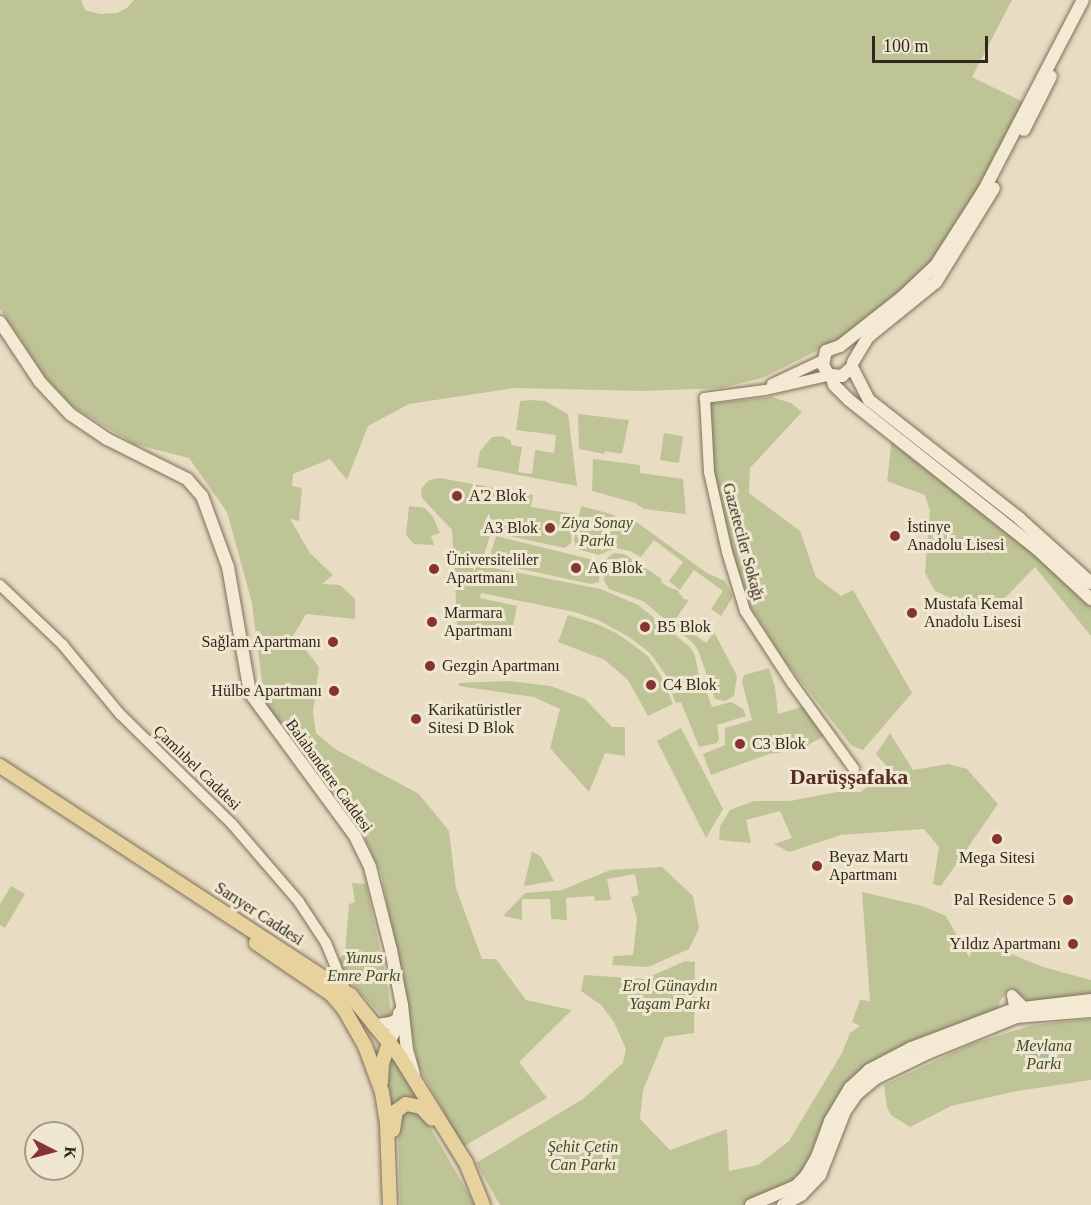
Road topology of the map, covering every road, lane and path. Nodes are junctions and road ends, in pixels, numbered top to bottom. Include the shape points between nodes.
1 (1083, 0) edge
2 (1091, 2) edge
3 (1000, 167) junction
4 (0, 322) edge
5 (840, 346) junction
6 (823, 360) junction
7 (853, 364) junction
8 (830, 375) junction
9 (758, 390) junction
10 (1091, 583) edge
11 (0, 585) edge
12 (1091, 598) edge
13 (0, 766) edge
14 (854, 769) dead end
15 (0, 776) edge
16 (14, 780) junction
17 (330, 954) junction
18 (331, 981) junction
19 (341, 995) junction
20 (399, 997) junction
21 (1091, 1000) edge
22 (1091, 1011) edge
23 (1020, 1012) junction
24 (999, 1014) junction
25 (400, 1018) junction
26 (377, 1024) junction
27 (390, 1041) junction
28 (416, 1082) junction
29 (382, 1092) junction
30 (445, 1130) junction
31 (389, 1158) junction
32 (472, 1175) junction
33 (390, 1205) edge
34 (483, 1205) edge
35 (491, 1205) edge
36 (751, 1205) edge
37 (783, 1205) edge

1 - 3 main road
2 - 3 main road
3 - 5 main road via 936,265
3 - 7 main road via 942,274 923,295 868,337
4 - 20 main road, Balabandere Caddesi via 40,382 70,414 107,439 187,479 202,496 228,567 250,693 364,852 382,911
5 - 6 main road via 830,348
5 - 7 main road via 848,350
6 - 8 main road
6 - 9 street
7 - 8 main road via 842,376
7 - 10 main road via 869,400 1020,519
8 - 9 street
8 - 12 main road via 849,400 1037,549
9 - 14 street, Gazeteciler Sokağı via 705,398 709,472 727,552 745,611
11 - 17 street, Çamlıbel Caddesi via 62,644 120,714 232,824 299,902
13 - 16 main road, Sarıyer Caddesi
15 - 16 main road, Sarıyer Caddesi
16 - 18 main road, Sarıyer Caddesi
16 - 19 main road, Sarıyer Caddesi via 305,975
17 - 18 street
17 - 19 street, Çamlıbel Caddesi
18 - 19 main road
19 - 26 main road, Sarıyer Caddesi
19 - 29 main road, Sarıyer Caddesi
20 - 25 main road
20 - 28 main road
21 - 23 main road
22 - 23 main road
23 - 24 main road
23 - 24 street via 1012,995
23 - 37 main road via 876,1078 845,1111 820,1175 801,1195
24 - 36 main road via 911,1048 870,1070 850,1088 830,1121 806,1176 796,1186
25 - 26 main road
25 - 27 main road
26 - 27 main road, Sarıyer Caddesi
27 - 28 main road, Sarıyer Caddesi
27 - 29 main road via 382,1063
28 - 30 main road, Sarıyer Caddesi
29 - 31 main road, Sarıyer Caddesi
30 - 31 main road via 422,1107 411,1103 401,1106 394,1117
30 - 32 main road, Sarıyer Caddesi
31 - 33 main road, Sarıyer Caddesi
32 - 34 main road, Sarıyer Caddesi
32 - 35 main road

